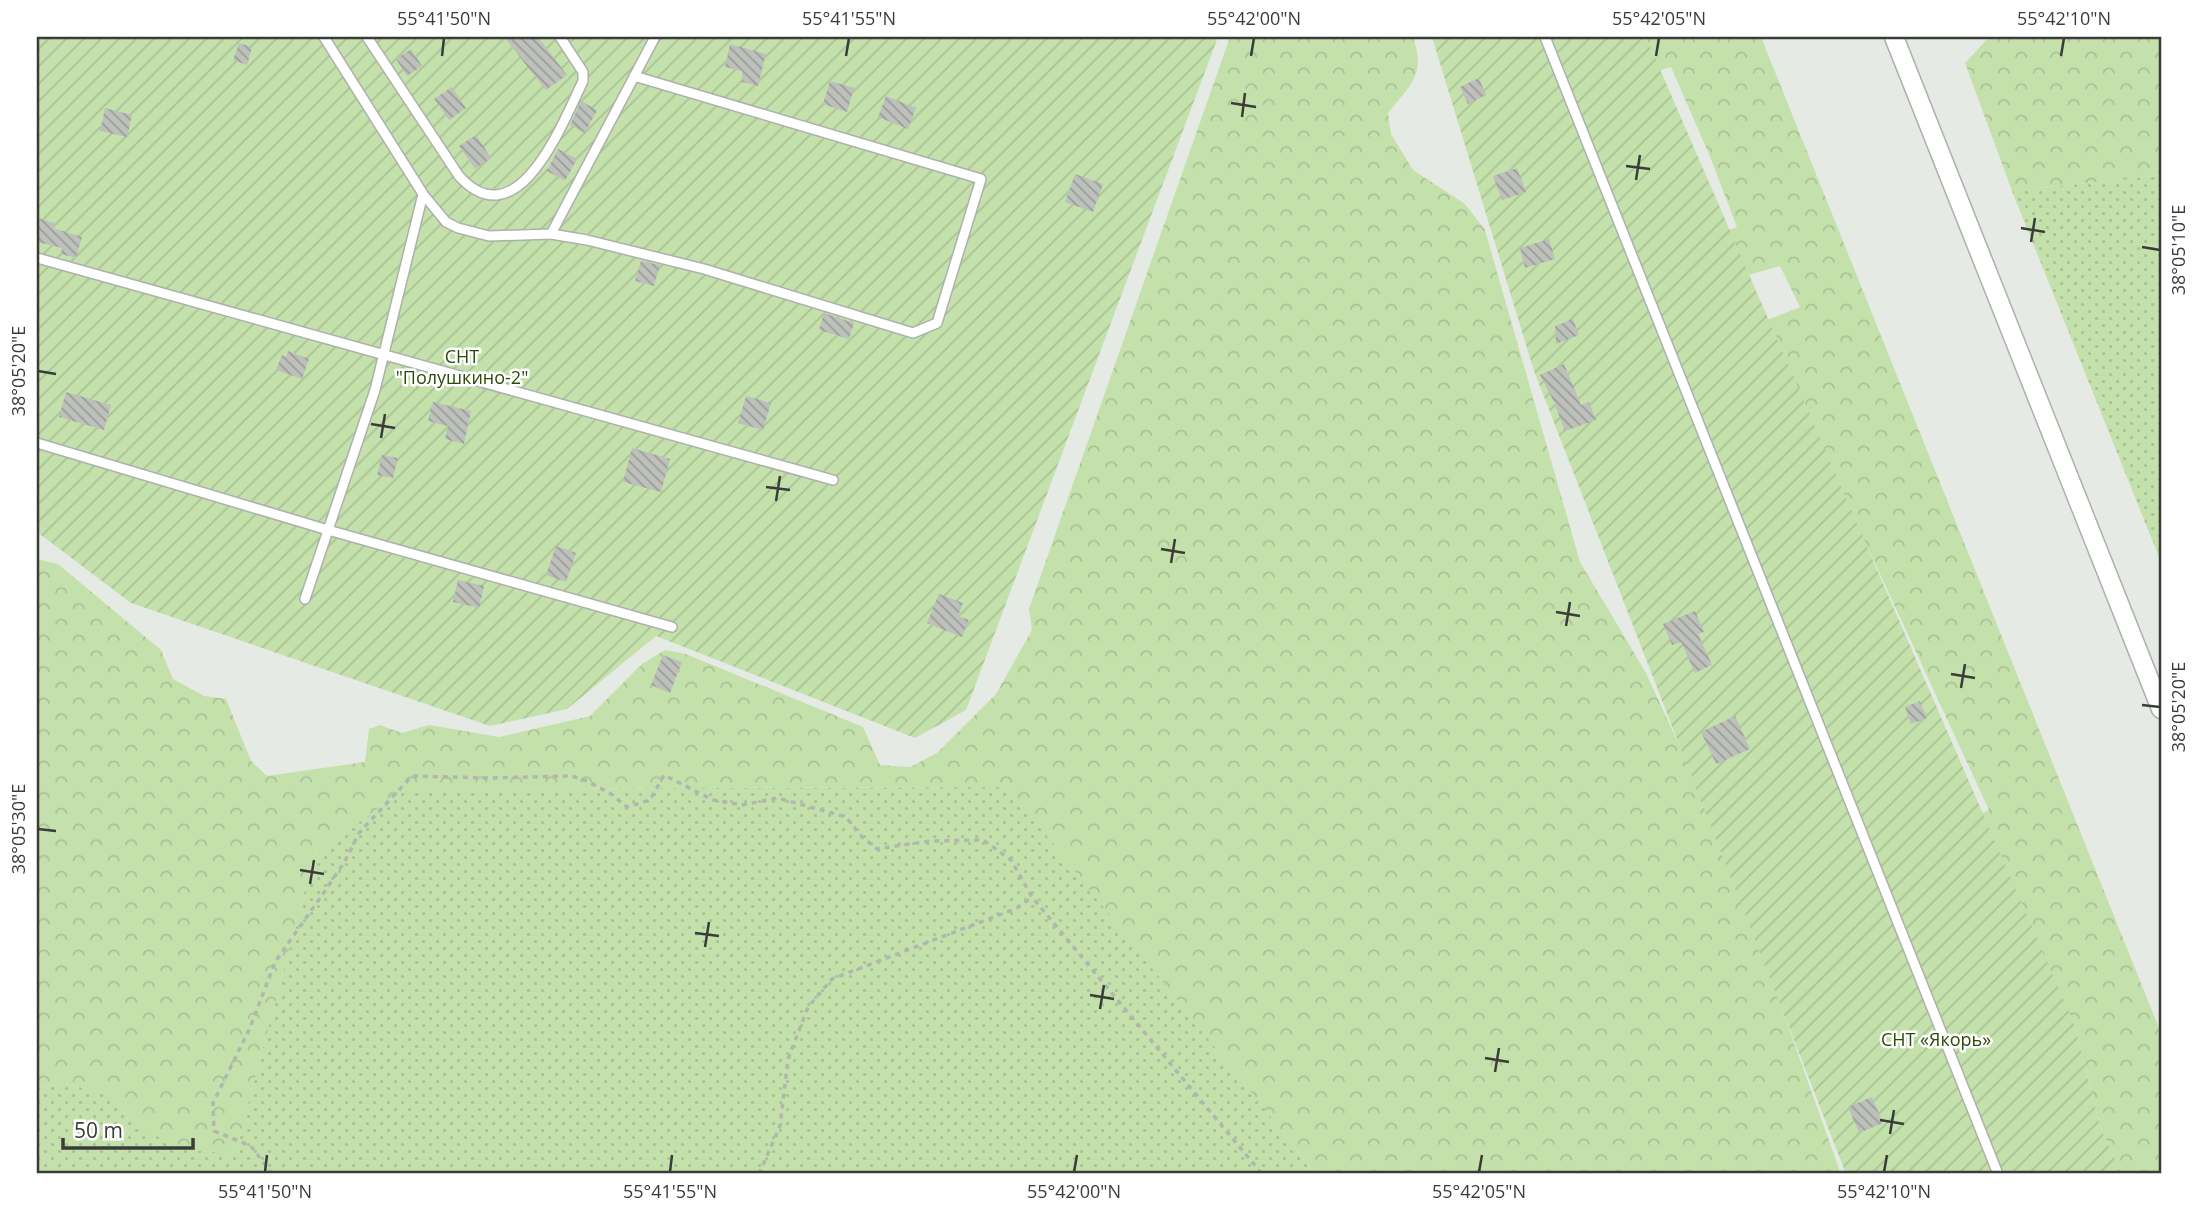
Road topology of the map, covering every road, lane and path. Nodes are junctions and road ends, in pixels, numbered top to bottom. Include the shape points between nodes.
1 (324, 37) edge
2 (367, 37) edge
3 (560, 37) edge
4 (655, 37) edge
5 (1545, 37) edge
6 (1894, 37) edge
7 (635, 76) junction
8 (423, 194) junction
9 (551, 234) junction
10 (37, 258) edge
11 (383, 355) junction
12 (37, 443) edge
13 (833, 480) dead end
14 (328, 530) junction
15 (305, 599) dead end
16 (672, 627) dead end
17 (2161, 709) edge
18 (1032, 897) junction
19 (272, 1174) edge
20 (759, 1174) edge
21 (1262, 1174) edge
22 (1998, 1174) edge

1 - 8 lane
2 - 3 lane via 459,176 469,188 491,195 529,178 583,81 583,72
4 - 7 lane
5 - 22 lane
6 - 17 street
7 - 9 lane
7 - 9 lane via 981,179 937,323 913,333 704,269
8 - 9 lane via 446,222 466,231 489,236
8 - 11 lane
10 - 11 lane
11 - 13 lane
11 - 14 lane
12 - 14 lane
14 - 15 lane
14 - 16 lane
18 - 19 path via 1011,860 983,840 877,849 846,817 778,798 742,805 713,800 664,775 650,800 627,807 572,776 412,776 359,833 326,891 275,962 250,1028 213,1103 214,1131 251,1146
18 - 20 path via 1017,908 832,979 808,1007 788,1059 780,1126
18 - 21 path

